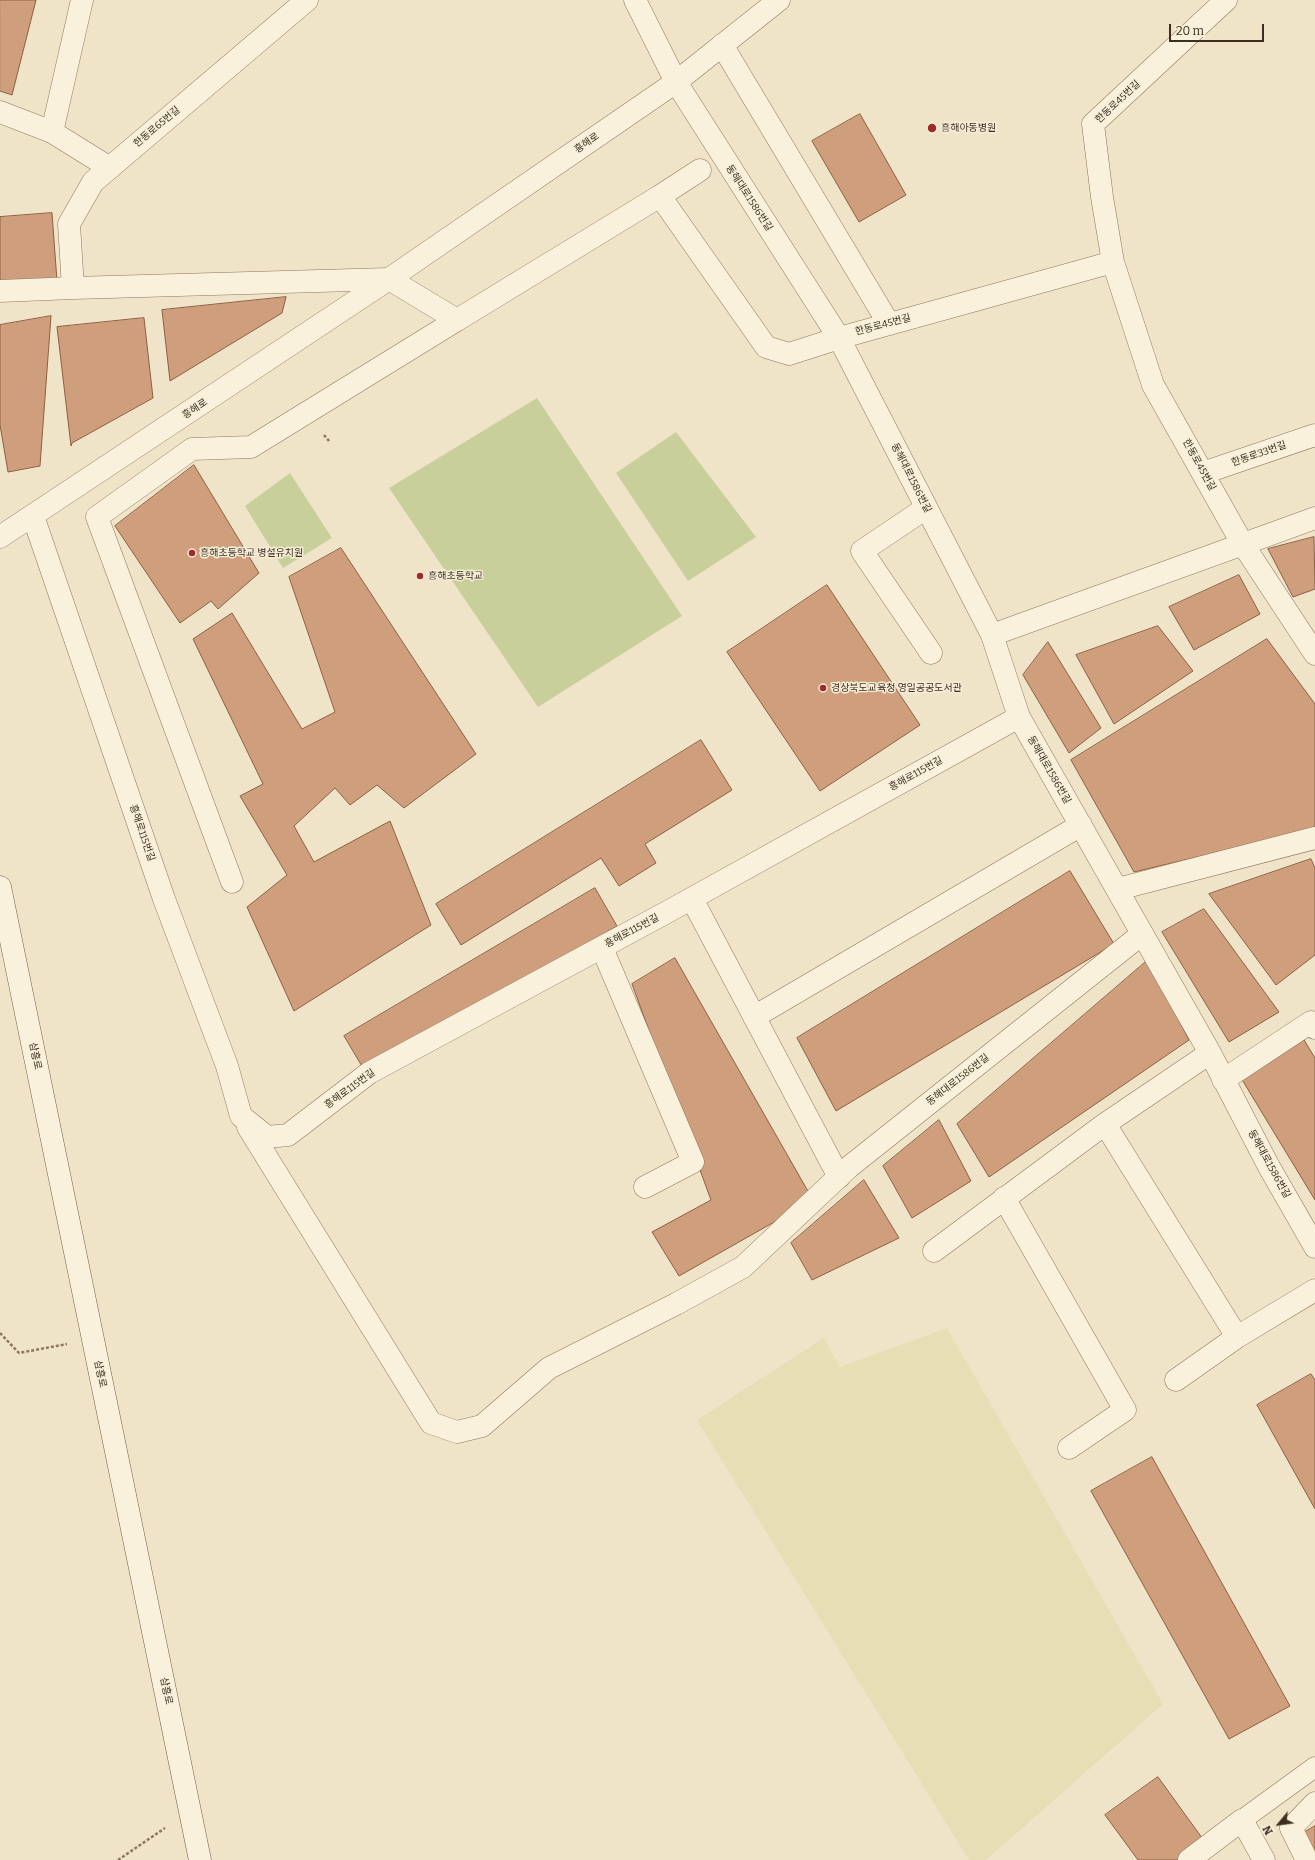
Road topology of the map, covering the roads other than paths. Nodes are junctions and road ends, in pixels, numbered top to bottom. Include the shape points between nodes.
1 (82, 0) edge
2 (307, 0) edge
3 (1226, 0) edge
4 (772, 2) edge
5 (641, 3) edge
6 (722, 45) junction
7 (676, 82) junction
8 (0, 112) edge
9 (52, 132) junction
10 (110, 168) junction
11 (700, 170) dead end
12 (660, 196) junction
13 (1113, 262) junction
14 (390, 279) junction
15 (74, 288) junction
16 (0, 291) edge
17 (457, 320) junction
18 (890, 324) junction
19 (839, 338) junction
20 (1315, 435) edge
21 (1203, 473) junction
22 (926, 508) junction
23 (33, 516) junction
24 (1315, 518) edge
25 (0, 537) edge
26 (1242, 544) junction
27 (992, 634) junction
28 (931, 653) dead end
29 (1315, 654) edge
30 (1019, 716) junction
31 (1081, 825) junction
32 (1315, 838) edge
33 (232, 882) dead end
34 (0, 887) edge
35 (1118, 889) junction
36 (692, 899) junction
37 (1142, 934) junction
38 (602, 948) junction
39 (754, 1017) junction
40 (1315, 1028) edge
41 (1210, 1053) junction
42 (1223, 1080) junction
43 (241, 1116) junction
44 (1105, 1124) junction
45 (844, 1172) junction
46 (645, 1187) dead end
47 (1004, 1198) junction
48 (1315, 1247) edge
49 (934, 1251) dead end
50 (1315, 1290) edge
51 (1238, 1336) junction
52 (1176, 1380) dead end
53 (1069, 1448) dead end
54 (1315, 1767) edge
55 (1315, 1803) edge
56 (1242, 1820) junction
57 (200, 1860) edge
58 (1189, 1860) edge
59 (1264, 1860) edge
60 (1307, 1860) edge

1 - 9 street
2 - 10 street, 한동로65번길
3 - 13 street, 한동로45번길 via 1093,124
4 - 6 street, 흥해로
5 - 7 street, 동해대로1586번길
6 - 7 street, 흥해로
6 - 18 street
7 - 14 street, 흥해로
7 - 19 street, 동해대로1586번길
8 - 9 street
9 - 10 street
10 - 15 street, 한동로65번길 via 93,182 69,224
11 - 12 street
12 - 17 street
12 - 19 street, 한동로45번길 via 766,347 789,354
13 - 18 street, 한동로45번길
13 - 21 street, 한동로45번길 via 1153,385
14 - 15 street
14 - 17 street
14 - 23 street, 흥해로
15 - 16 street
17 - 33 street via 251,447 192,449 96,517
18 - 19 street, 한동로45번길
19 - 22 street, 동해대로1586번길
20 - 21 street, 한동로33번길
21 - 26 street, 한동로45번길
22 - 27 street, 동해대로1586번길
22 - 28 street via 862,551
23 - 25 street, 흥해로
23 - 43 street, 흥해로115번길 via 164,899 227,1066
24 - 26 street
26 - 27 street
26 - 29 street, 한동로45번길
27 - 30 street, 동해대로1586번길
30 - 31 street, 동해대로1586번길
30 - 36 street, 흥해로115번길
31 - 35 street, 동해대로1586번길
31 - 39 street
32 - 35 street
34 - 57 street, 삼흥로
35 - 37 street, 동해대로1586번길
36 - 38 street, 흥해로115번길
36 - 39 street
37 - 41 street, 동해대로1586번길
37 - 45 street, 동해대로1586번길
38 - 43 street, 흥해로115번길 via 369,1074 288,1135 267,1137
38 - 46 street via 693,1162
39 - 45 street
40 - 42 street via 1311,1022
41 - 42 street, 동해대로1586번길
41 - 44 street
42 - 48 street, 동해대로1586번길
43 - 45 street, 동해대로1586번길 via 431,1423 457,1432 482,1426 549,1368 743,1267
44 - 47 street
44 - 51 street
47 - 49 street
47 - 53 street via 1125,1410
50 - 51 street
51 - 52 street
54 - 56 street
55 - 60 street via 1291,1828
56 - 58 street
56 - 59 street

